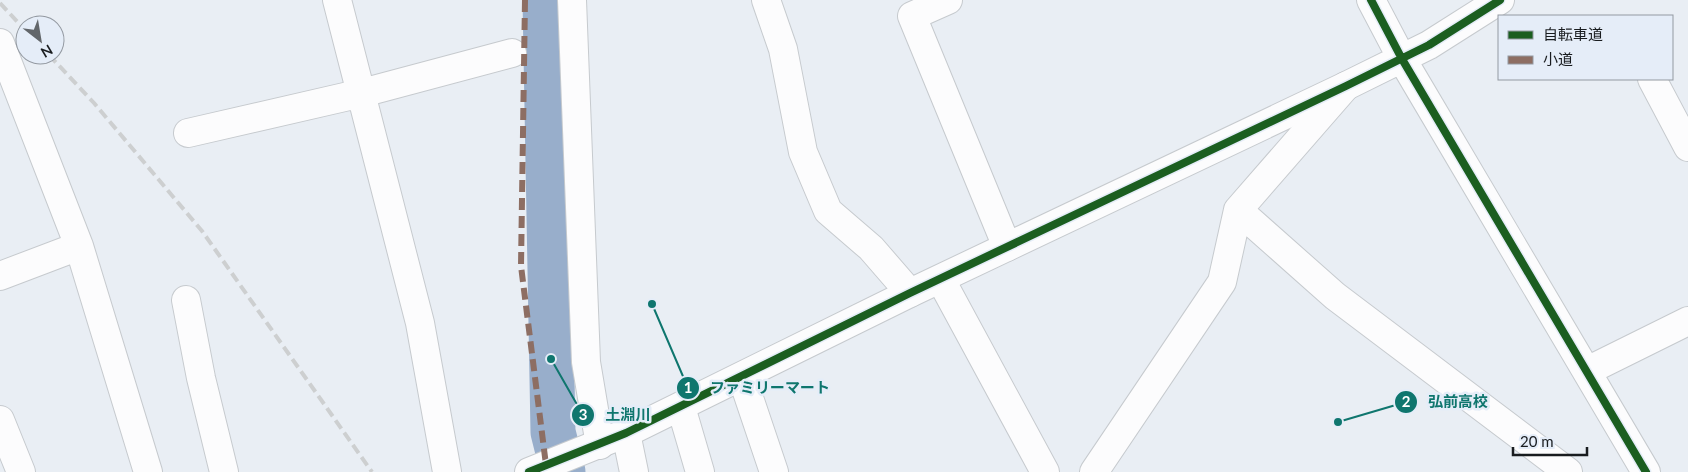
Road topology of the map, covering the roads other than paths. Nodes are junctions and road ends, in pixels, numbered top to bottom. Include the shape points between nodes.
1 (337, 0) edge
2 (572, 0) edge
3 (766, 0) edge
4 (948, 0) edge
5 (1371, 0) edge
6 (1500, 0) edge
7 (0, 43) edge
8 (512, 53) dead end
9 (1402, 59) junction
10 (1653, 80) edge
11 (1346, 86) junction
12 (362, 93) junction
13 (188, 133) dead end
14 (1688, 147) edge
15 (1238, 210) junction
16 (79, 246) junction
17 (1007, 248) junction
18 (0, 276) edge
19 (941, 280) junction
20 (910, 293) junction
21 (186, 300) dead end
22 (1688, 320) edge
23 (1587, 372) junction
24 (742, 377) junction
25 (681, 407) junction
26 (0, 420) edge
27 (626, 433) junction
28 (593, 448) junction
29 (537, 469) edge
30 (21, 472) edge
31 (148, 472) edge
32 (224, 472) edge
33 (447, 472) edge
34 (634, 472) edge
35 (700, 472) edge
36 (774, 472) edge
37 (1045, 472) edge
38 (1094, 472) edge
39 (1568, 472) edge
40 (1646, 472) edge

1 - 12 street
2 - 28 street via 586,362
3 - 20 street via 783,49 803,152 828,212 871,248
4 - 17 street via 912,16
5 - 9 street
6 - 9 street
7 - 16 street
8 - 12 street
9 - 11 street
9 - 23 street
10 - 14 street
11 - 15 street
11 - 17 street
12 - 13 street
12 - 33 street via 420,323
15 - 38 street via 1222,282
15 - 39 street via 1335,296
16 - 18 street
16 - 31 street
17 - 19 street
19 - 20 street
19 - 37 street
20 - 24 street
21 - 32 street
22 - 23 street
23 - 40 street
24 - 25 street
24 - 36 street
25 - 27 street
25 - 35 street
26 - 30 street
27 - 28 street
27 - 34 street
28 - 29 street

